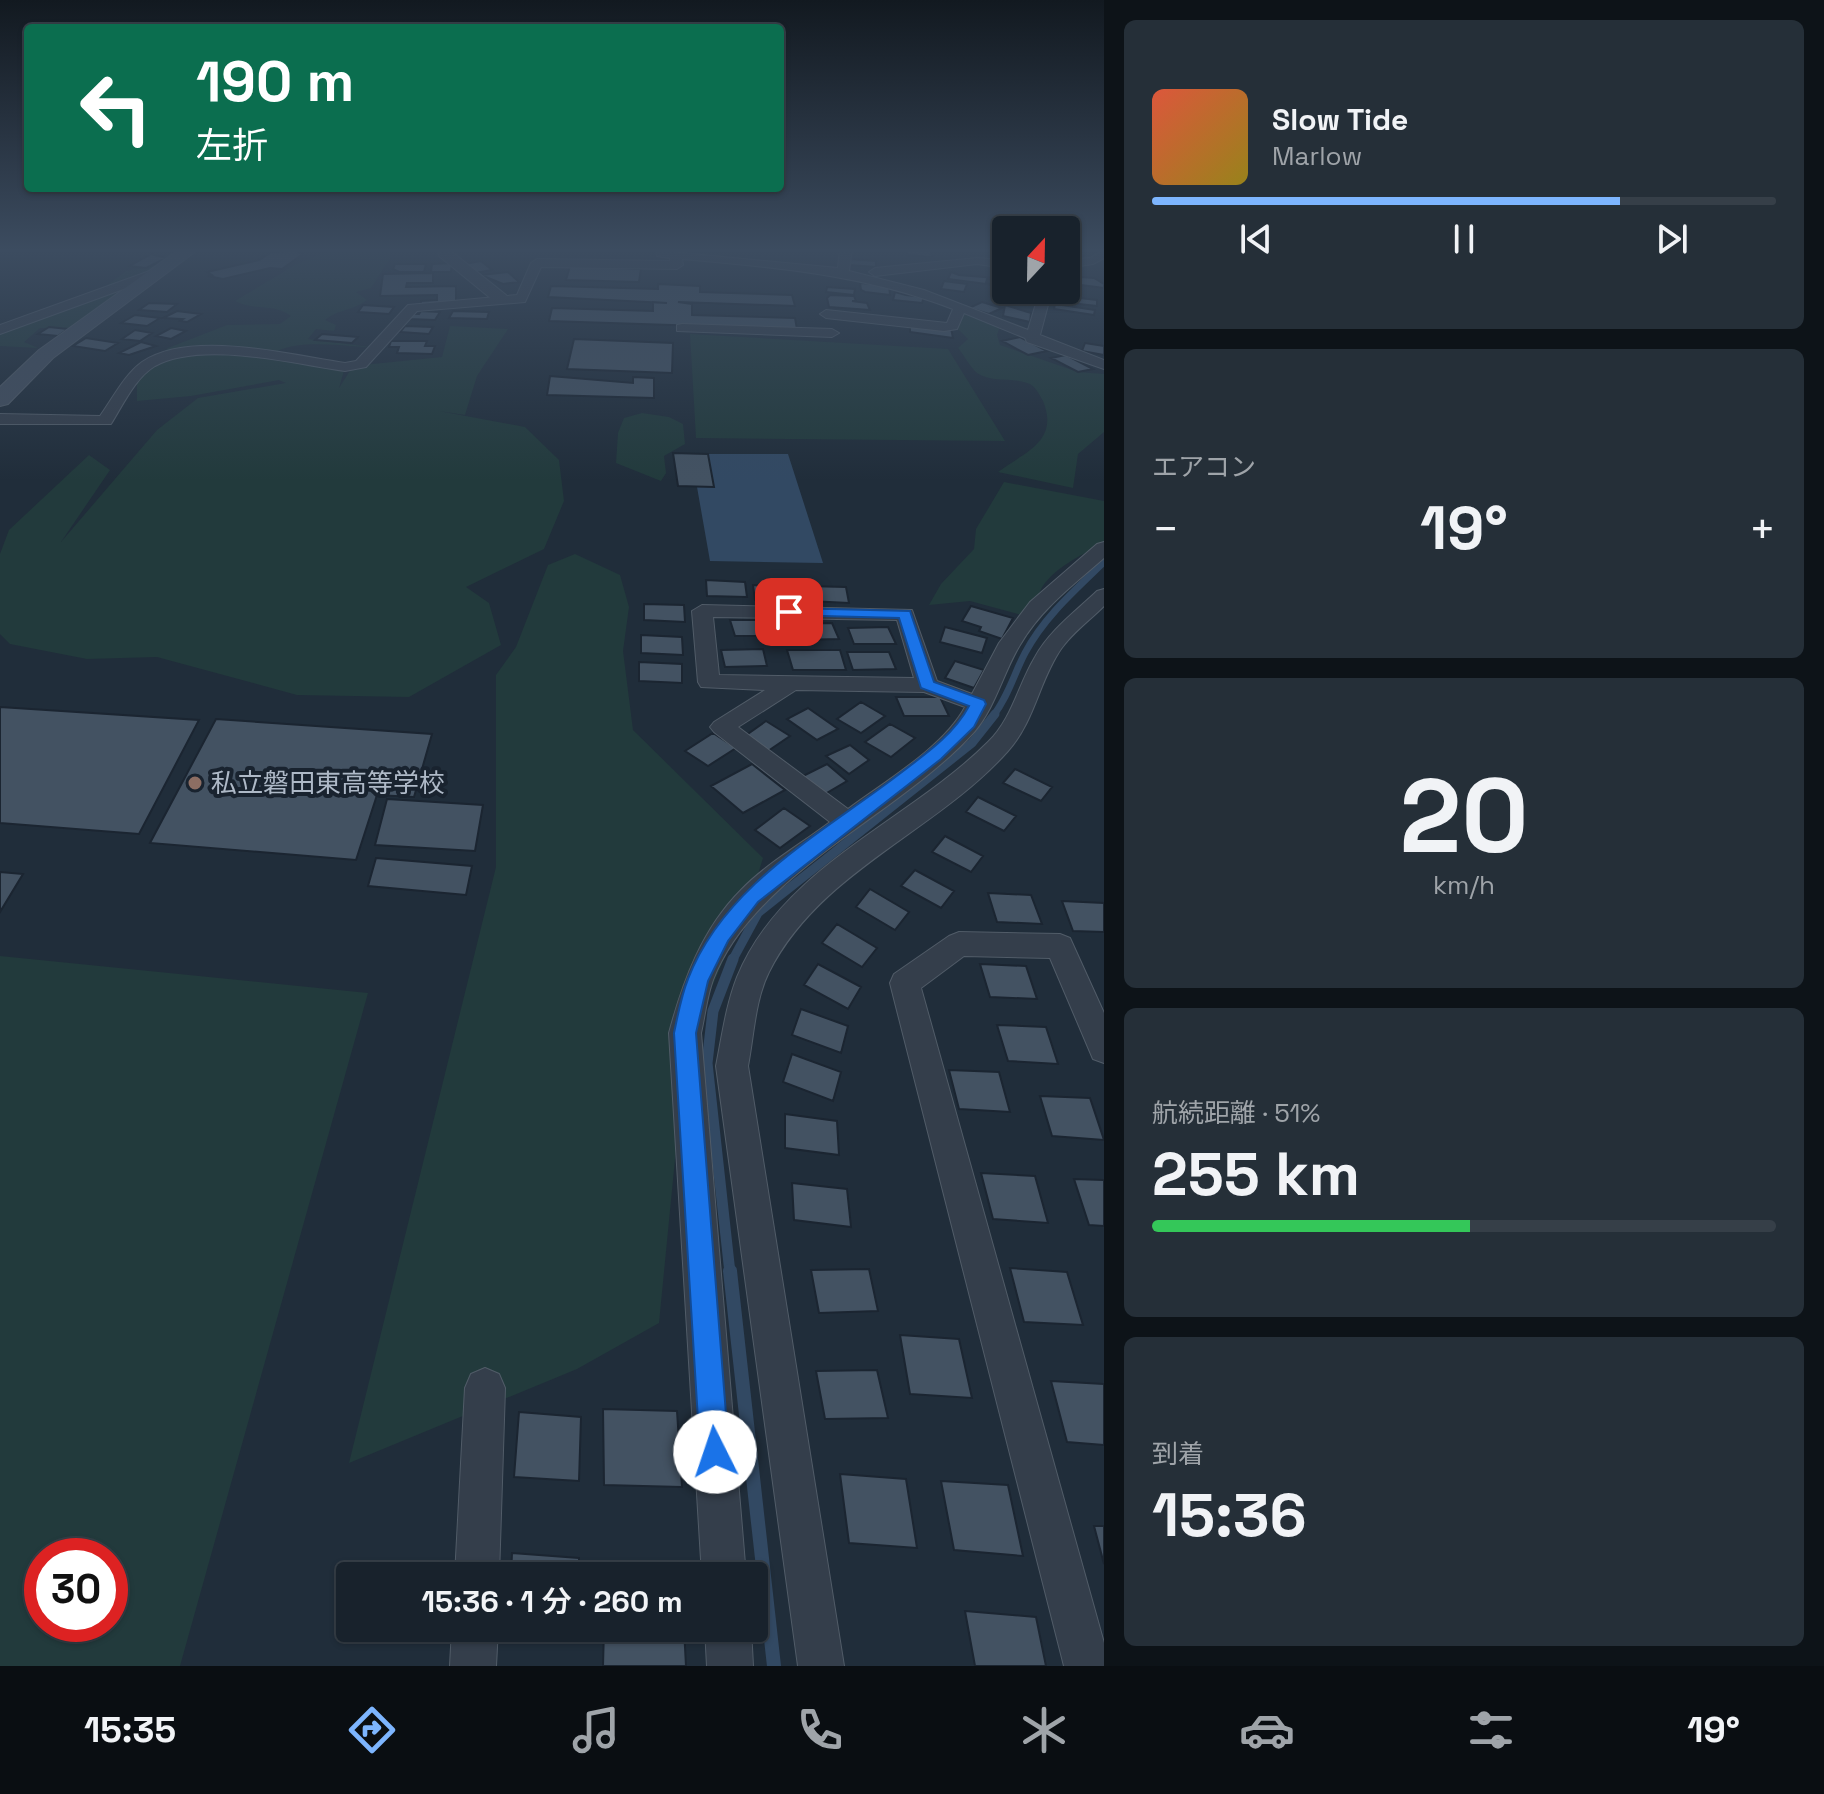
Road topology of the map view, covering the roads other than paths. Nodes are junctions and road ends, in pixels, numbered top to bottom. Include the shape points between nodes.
1 (85, 326) edge
2 (397, 326) edge
3 (830, 326) edge
4 (1001, 326) edge
5 (1036, 326) edge
6 (682, 328) dead end
7 (1032, 339) junction
8 (1104, 365) edge
9 (0, 399) edge
10 (0, 419) edge
11 (1101, 554) edge
12 (1099, 606) edge
13 (792, 683) junction
14 (927, 685) junction
15 (978, 704) junction
16 (848, 822) junction
17 (804, 856) junction
18 (832, 878) junction
19 (1104, 1049) edge
20 (485, 1388) dead end
21 (478, 1562) edge
22 (723, 1562) edge
23 (474, 1642) edge
24 (729, 1642) edge
25 (473, 1666) edge
26 (730, 1666) edge
27 (821, 1666) edge
28 (1087, 1666) edge

1 - 9 main road
2 - 10 street via 361,364 345,367 226,352 178,354 141,370 105,421
3 - 6 street via 833,336
4 - 7 street
5 - 7 street
7 - 8 street
11 - 15 street via 1037,606 1010,643
12 - 18 street via 1053,645 1019,719 998,747
13 - 14 street
13 - 14 street via 709,682 702,611 905,614
13 - 16 street via 722,727
14 - 15 street
15 - 16 street via 968,724 935,755
16 - 17 street
17 - 18 street
17 - 22 street via 751,897 721,936 698,980 685,1033
18 - 27 street via 789,920 757,966 732,1066
19 - 28 street via 1060,946 959,944 905,983
20 - 21 street
23 - 25 street
24 - 26 street

